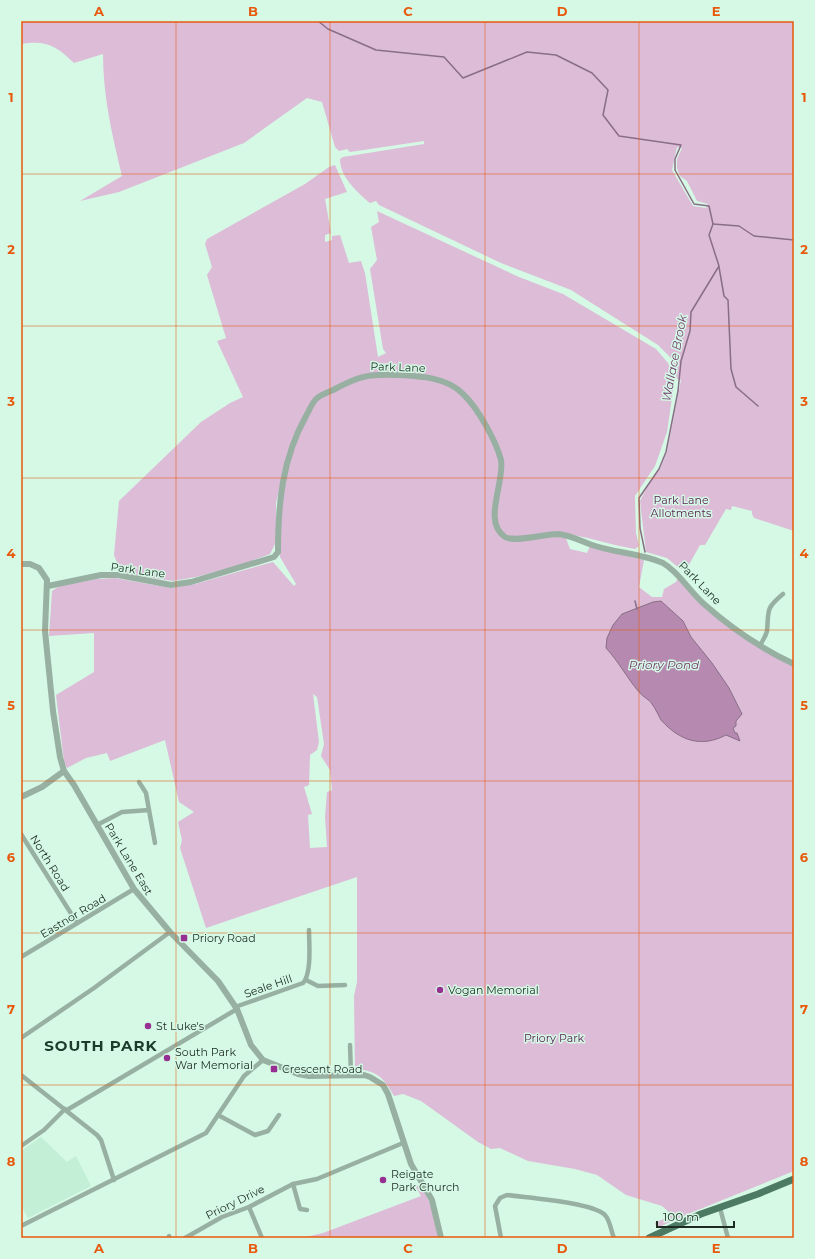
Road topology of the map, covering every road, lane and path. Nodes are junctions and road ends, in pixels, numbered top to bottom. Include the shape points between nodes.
1 (21, 564) edge
2 (48, 586) junction
3 (783, 594) dead end
4 (760, 646) junction
5 (794, 664) edge
6 (64, 771) junction
7 (139, 782) dead end
8 (21, 797) edge
9 (149, 810) junction
10 (97, 825) junction
11 (21, 834) edge
12 (155, 843) dead end
13 (134, 890) junction
14 (77, 923) junction
15 (309, 930) dead end
16 (170, 932) junction
17 (21, 957) edge
18 (306, 980) junction
19 (345, 985) dead end
20 (236, 1008) junction
21 (21, 1038) edge
22 (350, 1045) dead end
23 (263, 1060) junction
24 (21, 1075) edge
25 (350, 1075) junction
26 (66, 1109) junction
27 (218, 1115) junction
28 (279, 1115) dead end
29 (403, 1143) junction
30 (21, 1146) edge
31 (794, 1179) edge
32 (114, 1180) junction
33 (293, 1184) junction
34 (249, 1207) junction
35 (720, 1208) junction
36 (307, 1210) dead end
37 (21, 1226) edge
38 (185, 1238) edge
39 (262, 1238) edge
40 (441, 1238) edge
41 (501, 1238) edge
42 (614, 1238) edge
43 (649, 1238) edge
44 (728, 1238) edge

1 - 2 street via 39,568
2 - 4 street, Park Lane via 101,575 118,575 171,585 191,582 274,557 278,552 279,500 286,467 299,429 316,398 351,380 367,375 413,376 451,384 463,394 488,432 501,461 502,472 495,518 504,536 517,540 546,534 561,534 591,545 663,562 672,568 705,605
2 - 6 street, Park Lane East via 45,631 52,711
3 - 4 street via 769,610 766,633
4 - 5 street, Park Lane
6 - 8 street via 42,787
6 - 10 street, Park Lane East
7 - 9 street via 146,793
9 - 10 street via 122,812
9 - 12 street
10 - 13 street, Park Lane East
11 - 14 street, North Road
13 - 14 street, Eastnor Road
13 - 16 street, Park Lane East
14 - 17 street, Eastnor Road
15 - 18 street, Seale Hill
16 - 20 street, Park Lane East via 218,980
16 - 21 street
18 - 19 street, Seale Hill via 318,986
18 - 20 street, Seale Hill
20 - 23 street, Park Lane East via 251,1045
20 - 26 street, Seale Hill
22 - 25 street
23 - 25 street via 309,1076
23 - 27 street via 244,1076
24 - 26 street
25 - 29 street via 370,1077 383,1085
26 - 30 street, Seale Hill via 44,1130
26 - 32 street via 101,1140
27 - 28 street via 251,1134 259,1135 268,1131
27 - 32 street via 206,1133
29 - 33 street, Priory Drive via 317,1179
29 - 40 street via 412,1166 432,1200
31 - 35 main road
32 - 37 street
33 - 34 street, Priory Drive
33 - 36 street via 298,1211
34 - 38 street, Priory Drive
34 - 39 street
35 - 43 main road
35 - 44 street
41 - 42 street via 495,1206 500,1198 507,1195 567,1202 596,1210 606,1217

